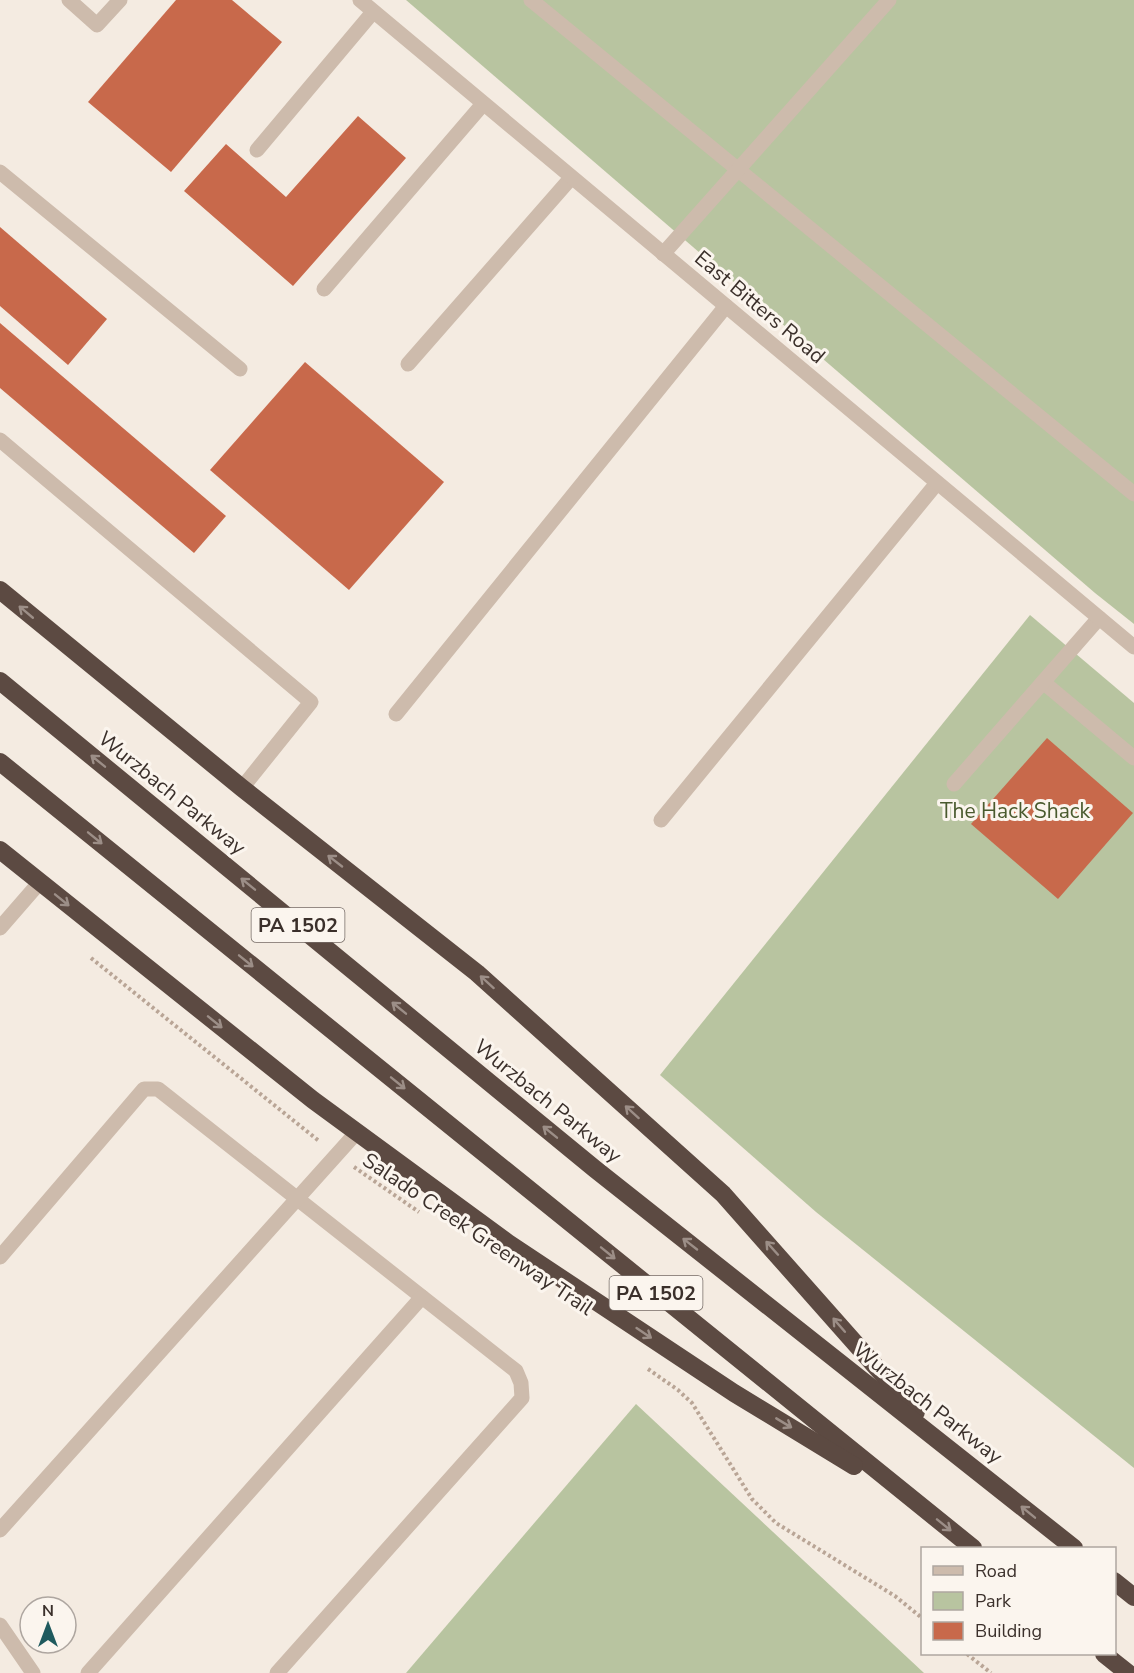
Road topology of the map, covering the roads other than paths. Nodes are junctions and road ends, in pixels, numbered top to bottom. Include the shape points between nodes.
1 (69, 0) edge
2 (120, 0) edge
3 (360, 0) edge
4 (531, 0) edge
5 (890, 0) edge
6 (373, 12) junction
7 (483, 104) junction
8 (257, 150) dead end
9 (738, 170) junction
10 (0, 172) edge
11 (571, 178) junction
12 (663, 254) junction
13 (324, 288) dead end
14 (726, 306) junction
15 (408, 364) dead end
16 (240, 369) dead end
17 (0, 440) edge
18 (937, 483) junction
19 (1134, 495) edge
20 (0, 590) edge
21 (1099, 618) junction
22 (1132, 642) edge
23 (0, 681) edge
24 (1043, 682) junction
25 (396, 714) dead end
26 (1134, 758) edge
27 (0, 762) edge
28 (954, 784) dead end
29 (242, 788) junction
30 (661, 820) dead end
31 (0, 850) edge
32 (40, 882) junction
33 (0, 928) edge
34 (357, 1132) junction
35 (297, 1200) junction
36 (0, 1257) edge
37 (422, 1297) junction
38 (947, 1447) junction
39 (915, 1502) junction
40 (0, 1530) edge
41 (972, 1547) edge
42 (1073, 1547) edge
43 (1116, 1582) edge
44 (1134, 1596) edge
45 (0, 1625) edge
46 (1106, 1655) edge
47 (33, 1673) edge
48 (88, 1673) edge
49 (277, 1673) edge
50 (1128, 1673) edge

1 - 2 street via 97,25
3 - 6 street, East Bitters Road
4 - 9 street
5 - 9 street
6 - 7 street, East Bitters Road
6 - 8 street
7 - 11 street, East Bitters Road
7 - 13 street
9 - 12 street
9 - 19 street
10 - 16 street
11 - 12 street, East Bitters Road
11 - 15 street
12 - 14 street, East Bitters Road
14 - 18 street, East Bitters Road
14 - 25 street
17 - 29 street via 311,702
18 - 21 street, East Bitters Road
18 - 30 street
29 -> 20 highway
21 - 22 street, East Bitters Road
21 - 24 street
38 -> 23 highway, Wurzbach Parkway / PA 1502 via 595,1169
24 - 26 street
24 - 28 street
27 -> 39 highway, PA 1502
38 -> 29 highway via 723,1194 477,974
31 - 32 highway
32 - 33 street
32 -> 34 highway
34 - 35 street
34 -> 39 highway via 508,1243 724,1387
35 - 36 street via 158,1089 144,1089
35 - 37 street
35 - 40 street
37 - 48 street
37 - 49 street via 516,1371 522,1398
42 -> 38 highway, Wurzbach Parkway / PA 1502
39 -> 41 highway, PA 1502
43 - 44 highway
45 - 47 street
46 - 50 highway

